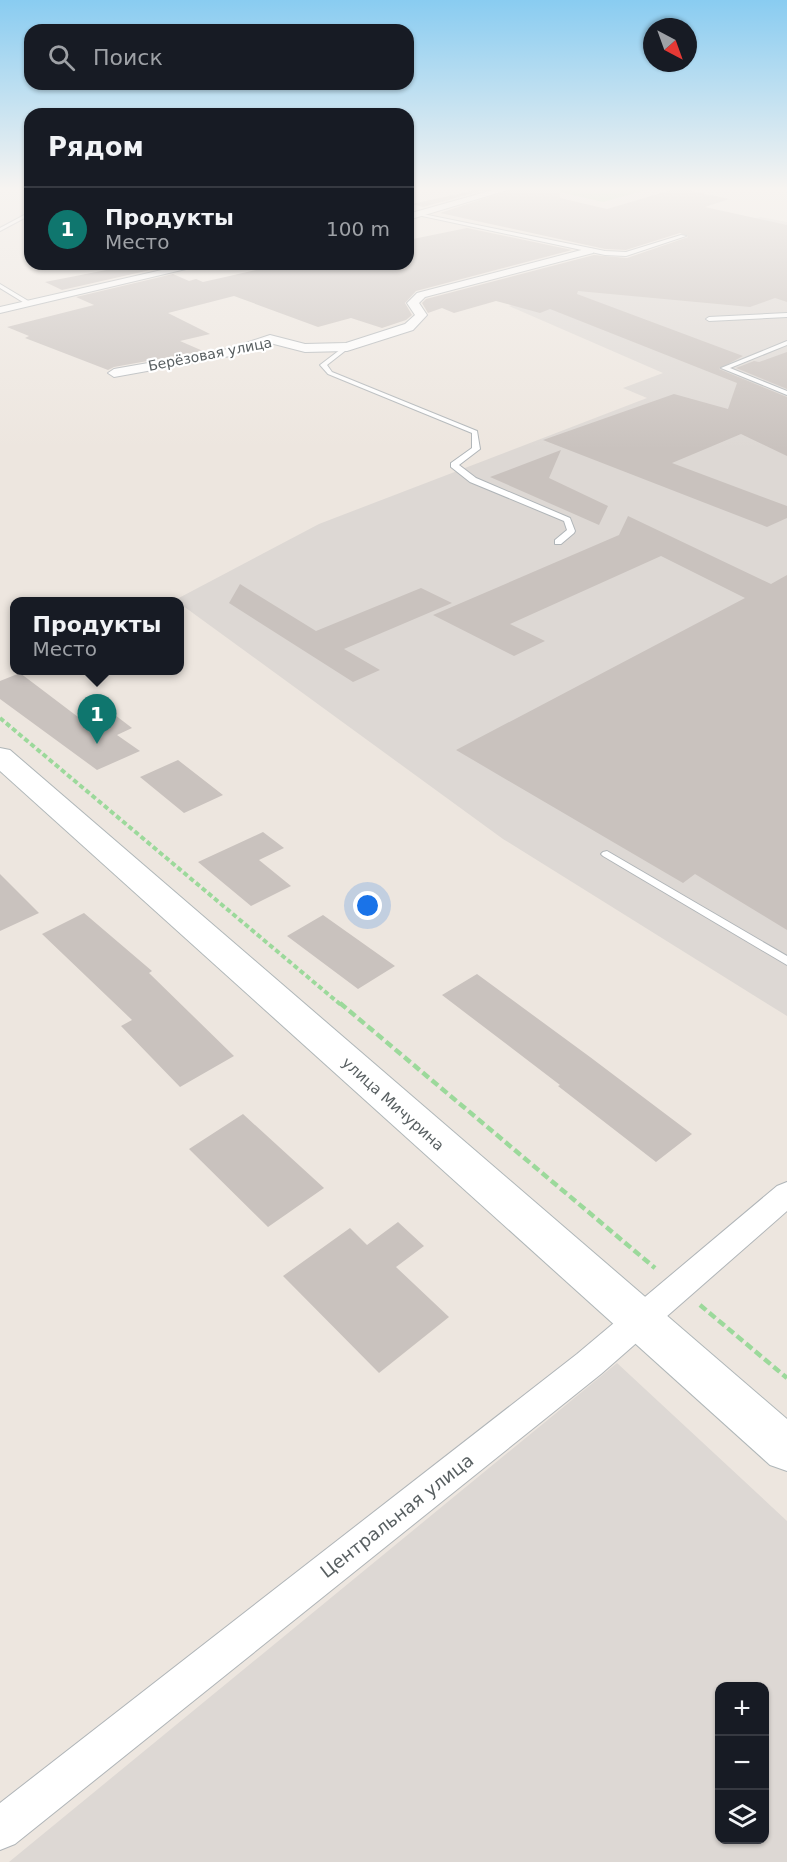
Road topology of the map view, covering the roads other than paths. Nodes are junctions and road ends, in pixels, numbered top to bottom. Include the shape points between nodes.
1 (153, 275) edge
2 (498, 275) edge
3 (0, 286) edge
4 (28, 303) junction
5 (0, 310) edge
6 (787, 315) edge
7 (709, 319) dead end
8 (787, 343) edge
9 (347, 347) junction
10 (114, 373) dead end
11 (787, 393) edge
12 (558, 542) dead end
13 (0, 756) edge
14 (607, 854) dead end
15 (787, 961) edge
16 (787, 1194) edge
17 (640, 1323) junction
18 (787, 1449) edge
19 (0, 1829) edge

1 - 4 street
2 - 9 street, Берёзовая улица via 421,295 413,303 421,315 409,327
3 - 4 lane
4 - 5 street
6 - 7 lane
8 - 11 lane via 724,368
9 - 10 street, Берёзовая улица via 305,348 270,339 230,352
9 - 12 lane via 323,365 330,373 475,432 476,449 454,465 473,480 567,520 570,531
13 - 17 street, улица Мичурина
14 - 15 lane
16 - 17 street, Центральная улица
17 - 18 street, улица Мичурина
17 - 19 street, Центральная улица

